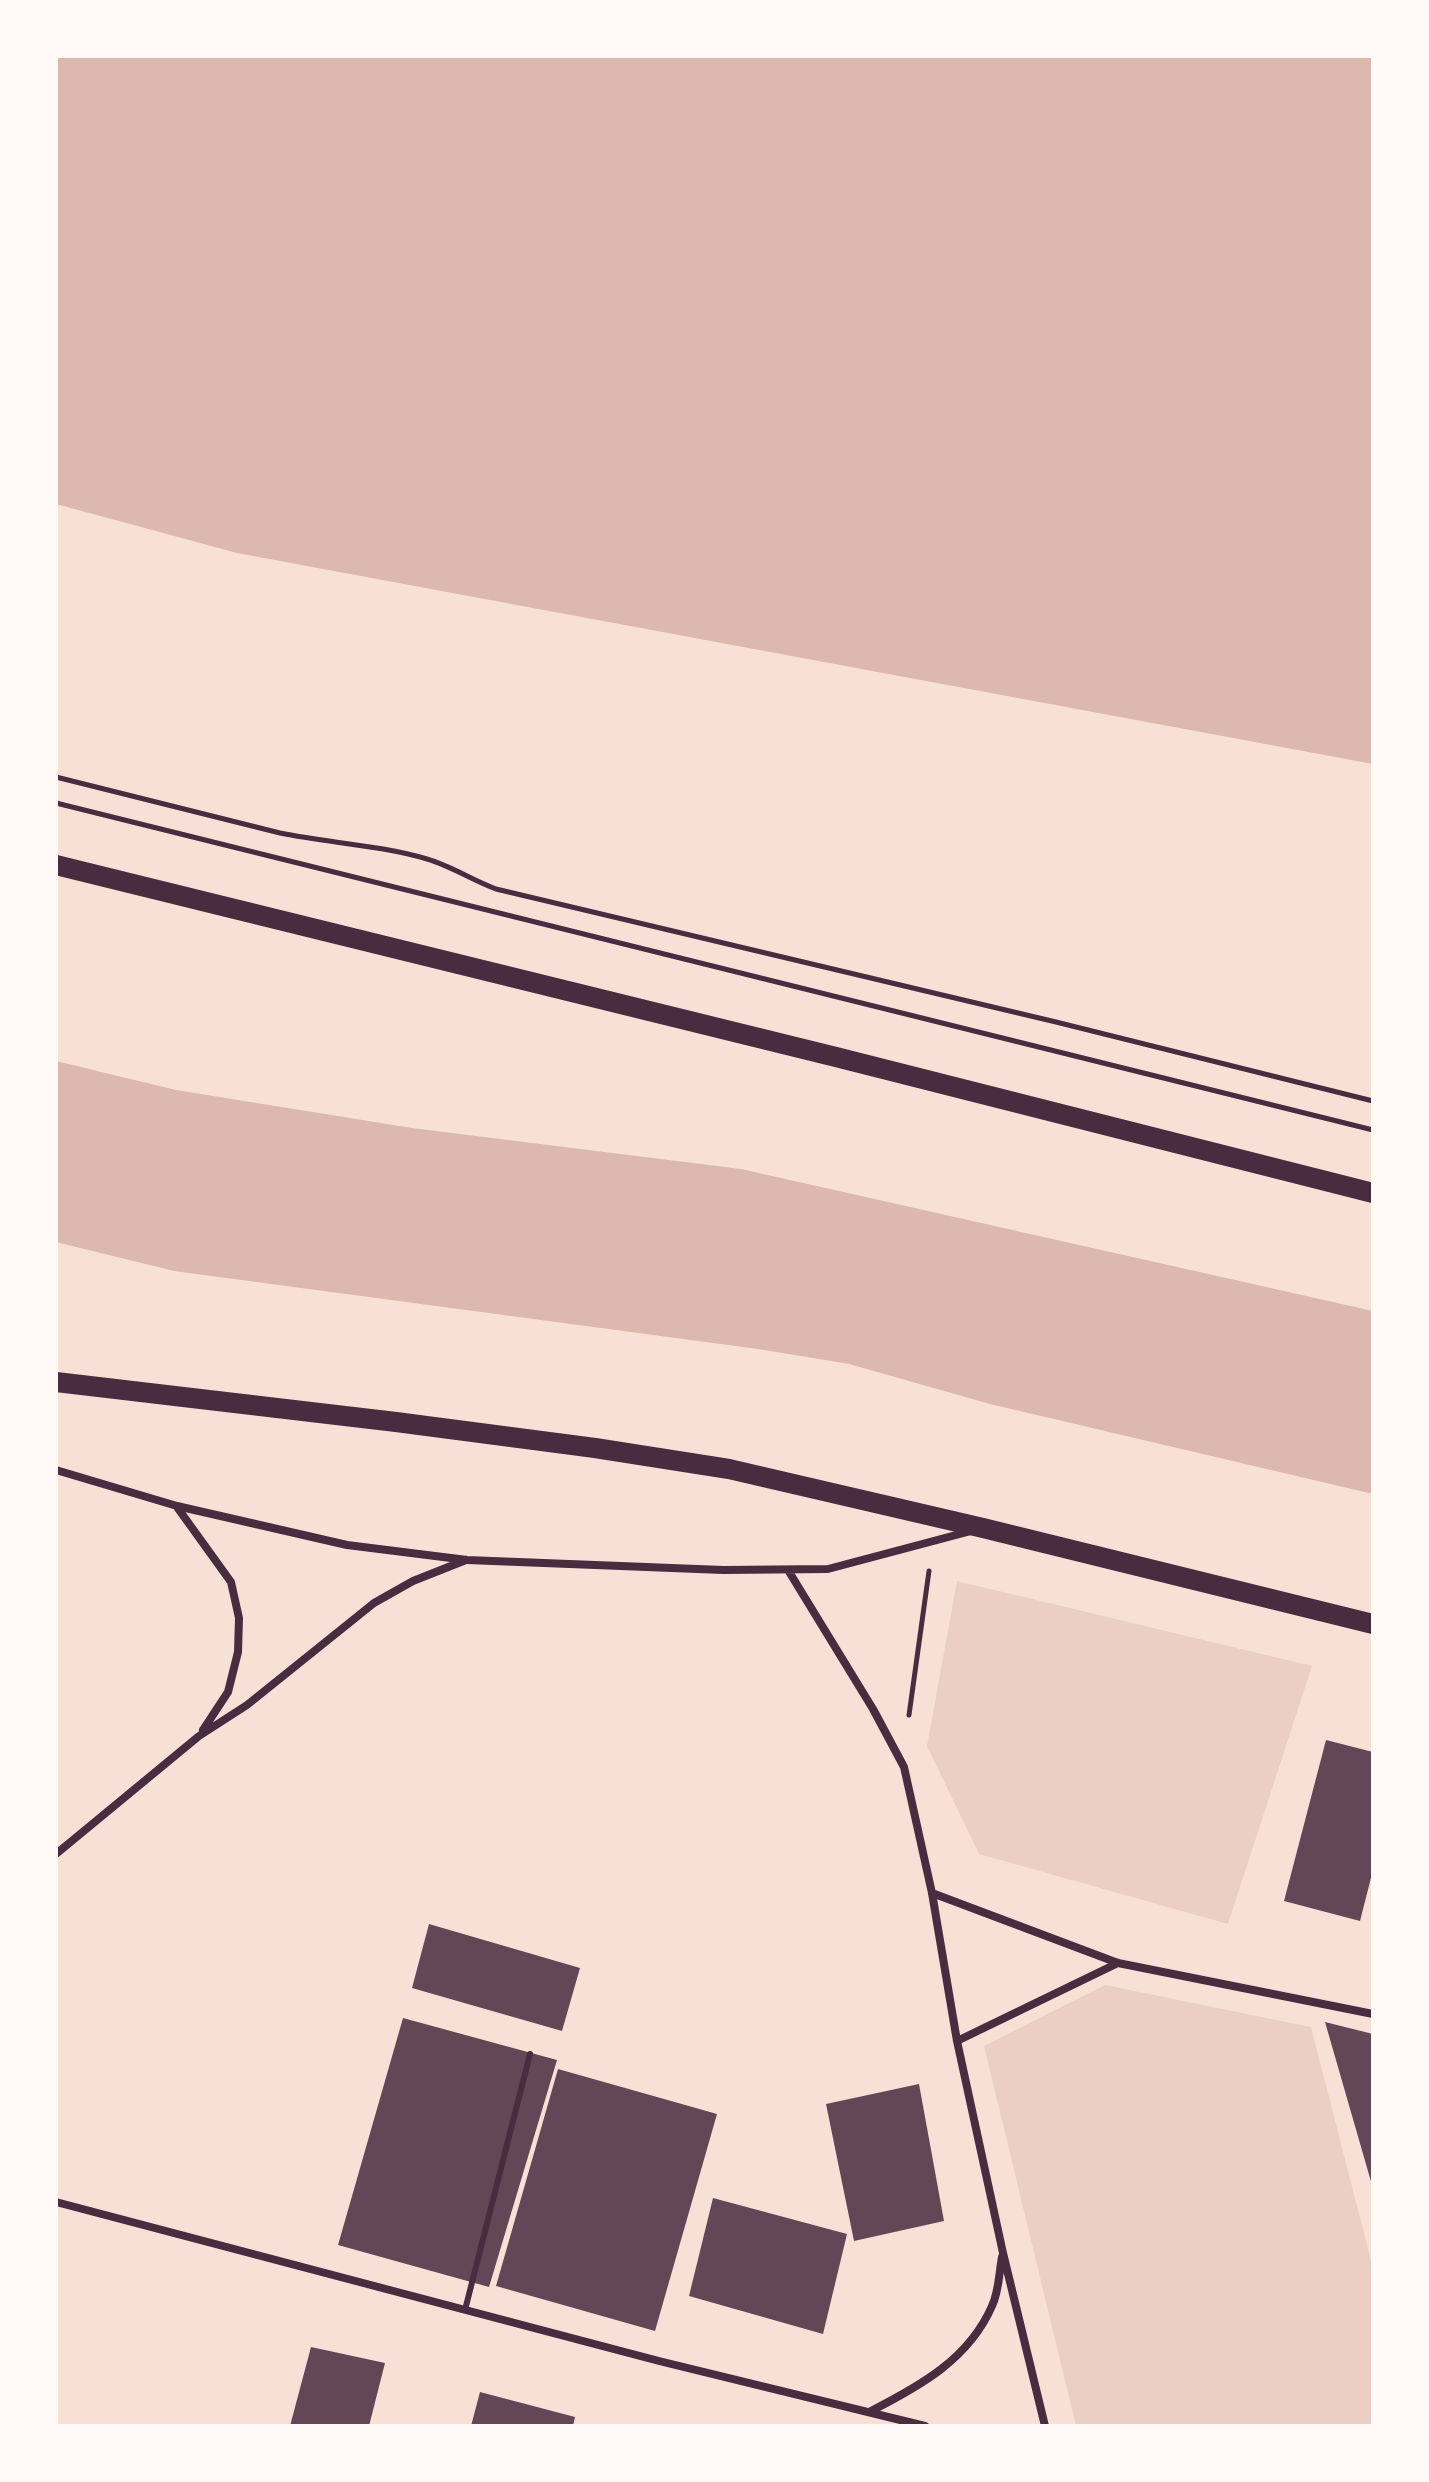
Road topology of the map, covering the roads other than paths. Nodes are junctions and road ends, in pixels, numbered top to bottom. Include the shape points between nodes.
1 (56, 865) edge
2 (1373, 1193) edge
3 (56, 1382) edge
4 (56, 1470) edge
5 (177, 1506) junction
6 (983, 1528) junction
7 (467, 1560) junction
8 (788, 1570) junction
9 (1373, 1624) edge
10 (199, 1736) junction
11 (56, 1854) edge
12 (932, 1893) junction
13 (1118, 1963) junction
14 (1373, 2014) edge
15 (957, 2041) junction
16 (530, 2054) dead end
17 (56, 2202) edge
18 (1003, 2253) junction
19 (465, 2310) junction
20 (871, 2412) junction
21 (925, 2426) edge
22 (1045, 2426) edge

1 - 2 main road
3 - 6 main road via 729,1469
4 - 5 street
5 - 7 street via 347,1545
5 - 10 street via 231,1582 239,1618 238,1652 228,1692
6 - 8 street via 828,1569
6 - 9 main road
7 - 8 street
7 - 10 street via 374,1603 247,1705
8 - 12 street via 904,1767
10 - 11 street
12 - 13 street
12 - 15 street
13 - 14 street
13 - 15 street
15 - 18 street
16 - 19 lane
17 - 19 street
18 - 20 street via 994,2303 976,2337 915,2389
18 - 22 street
19 - 20 street
20 - 21 street

